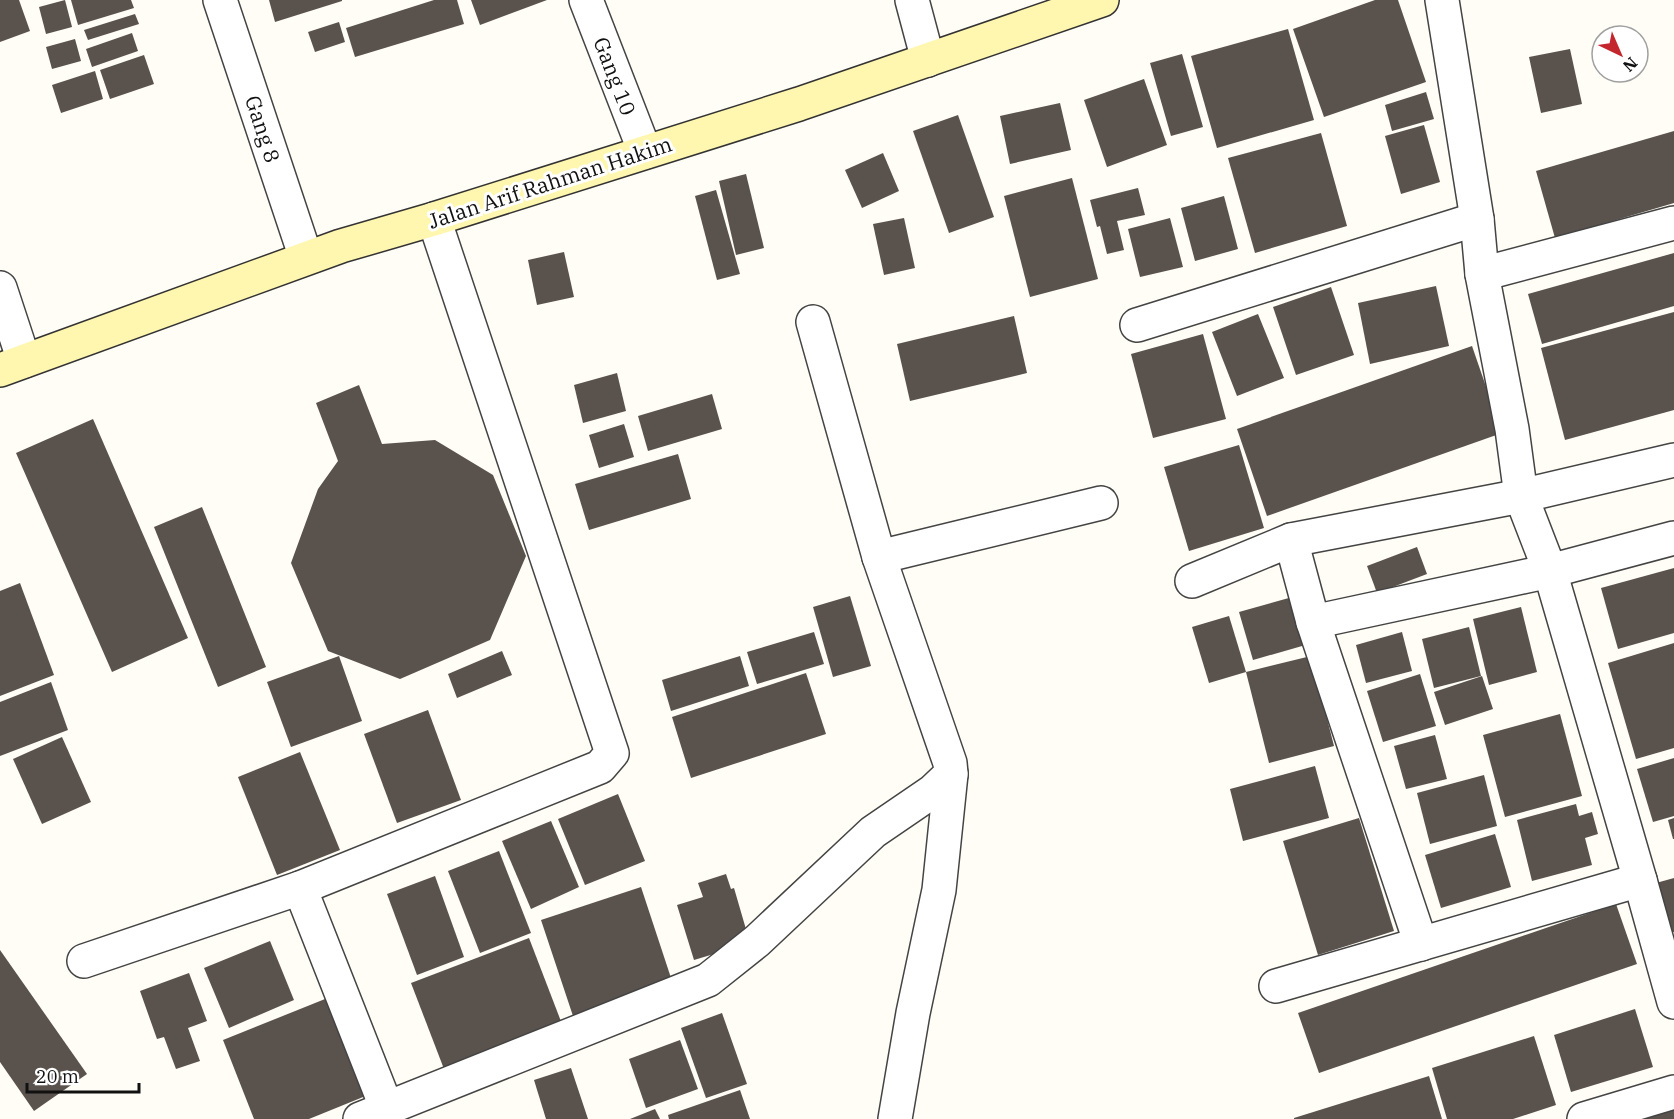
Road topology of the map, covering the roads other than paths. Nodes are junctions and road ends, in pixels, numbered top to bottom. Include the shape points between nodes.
1 (220, 0) edge
2 (586, 0) edge
3 (912, 0) edge
4 (1102, 0) edge
5 (1442, 0) edge
6 (928, 60) junction
7 (645, 152) junction
8 (434, 219) junction
9 (1477, 219) junction
10 (1674, 223) edge
11 (306, 258) junction
12 (1482, 274) junction
13 (3, 307) edge
14 (813, 322) dead end
15 (1137, 325) dead end
16 (12, 366) edge
17 (1674, 459) edge
18 (1521, 496) junction
19 (1101, 503) dead end
20 (1674, 538) edge
21 (1291, 540) junction
22 (879, 557) junction
23 (1550, 571) junction
24 (1192, 581) dead end
25 (1313, 622) junction
26 (951, 774) junction
27 (1640, 880) junction
28 (300, 888) junction
29 (1421, 944) junction
30 (84, 961) dead end
31 (1276, 986) dead end
32 (1674, 1002) edge
33 (1674, 1092) edge
34 (373, 1114) edge
35 (896, 1119) edge
36 (1584, 1119) edge

1 - 11 street, Gang 8
2 - 7 street, Gang 10
3 - 6 street
4 - 6 main road, Jalan Arif Rahman Hakim
5 - 9 street
6 - 7 main road, Jalan Arif Rahman Hakim
7 - 8 main road, Jalan Arif Rahman Hakim
8 - 11 main road, Jalan Arif Rahman Hakim
8 - 28 street via 612,753 600,767
9 - 12 street
9 - 15 street
10 - 12 street
11 - 16 main road, Jalan Arif Rahman Hakim
12 - 18 street
13 - 16 street
14 - 22 street
17 - 18 street
18 - 21 street
18 - 23 street
19 - 22 street
20 - 23 street
21 - 24 street
21 - 25 street
22 - 26 street
23 - 25 street
23 - 27 street
25 - 29 street
26 - 34 street via 873,832 757,941 708,980
26 - 35 street via 939,890 913,1012
27 - 29 street
27 - 32 street
28 - 30 street
28 - 34 street
29 - 31 street
33 - 36 street

